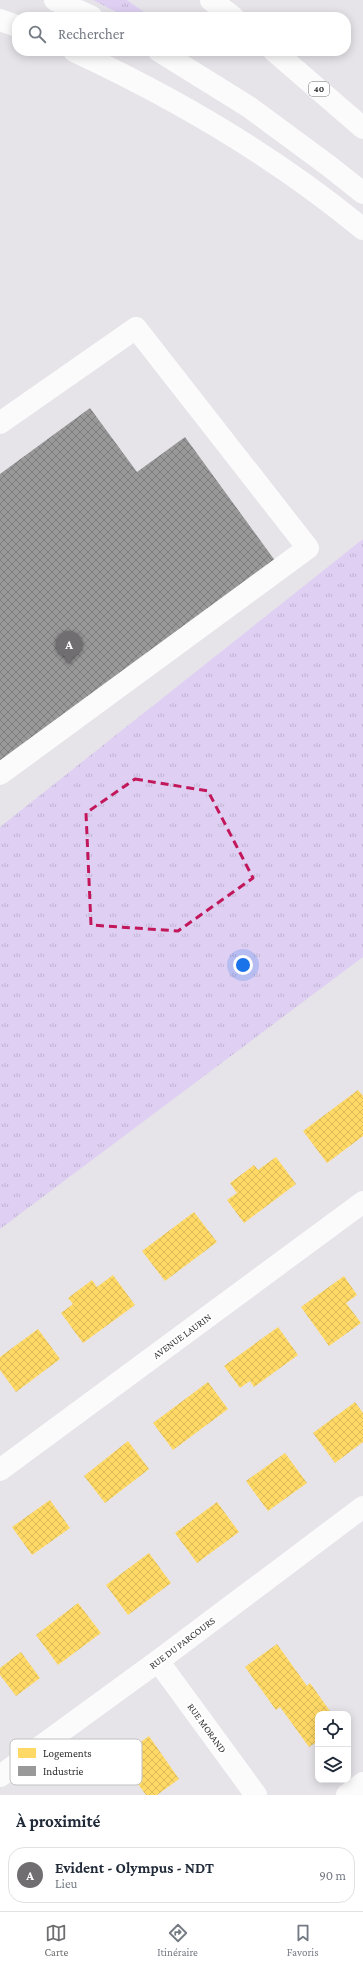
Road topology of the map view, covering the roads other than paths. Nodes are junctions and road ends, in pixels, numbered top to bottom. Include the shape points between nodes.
1 (55, 0) edge
2 (211, 0) edge
3 (81, 12) edge
4 (227, 12) edge
5 (0, 20) edge
6 (12, 24) edge
7 (85, 56) edge
8 (167, 56) edge
9 (280, 56) edge
10 (363, 128) edge
11 (363, 193) edge
12 (363, 229) edge
13 (0, 424) edge
14 (0, 774) edge
15 (363, 1202) edge
16 (0, 1470) edge
17 (363, 1507) edge
18 (158, 1661) junction
19 (51, 1739) edge
20 (10, 1769) edge
21 (0, 1776) edge
22 (363, 1784) edge
23 (256, 1795) edge
24 (347, 1795) edge

1 - 3 main road
2 - 4 main road
5 - 6 main road
7 - 12 main road via 122,73 247,144
8 - 11 main road via 249,107
9 - 10 main road, 40
13 - 14 main road via 136,328 308,548
15 - 16 main road, AVENUE LAURIN
17 - 18 main road, RUE DU PARCOURS
18 - 19 main road, RUE DU PARCOURS
18 - 23 main road, RUE MORAND
20 - 21 main road, RUE DU PARCOURS
22 - 24 main road

